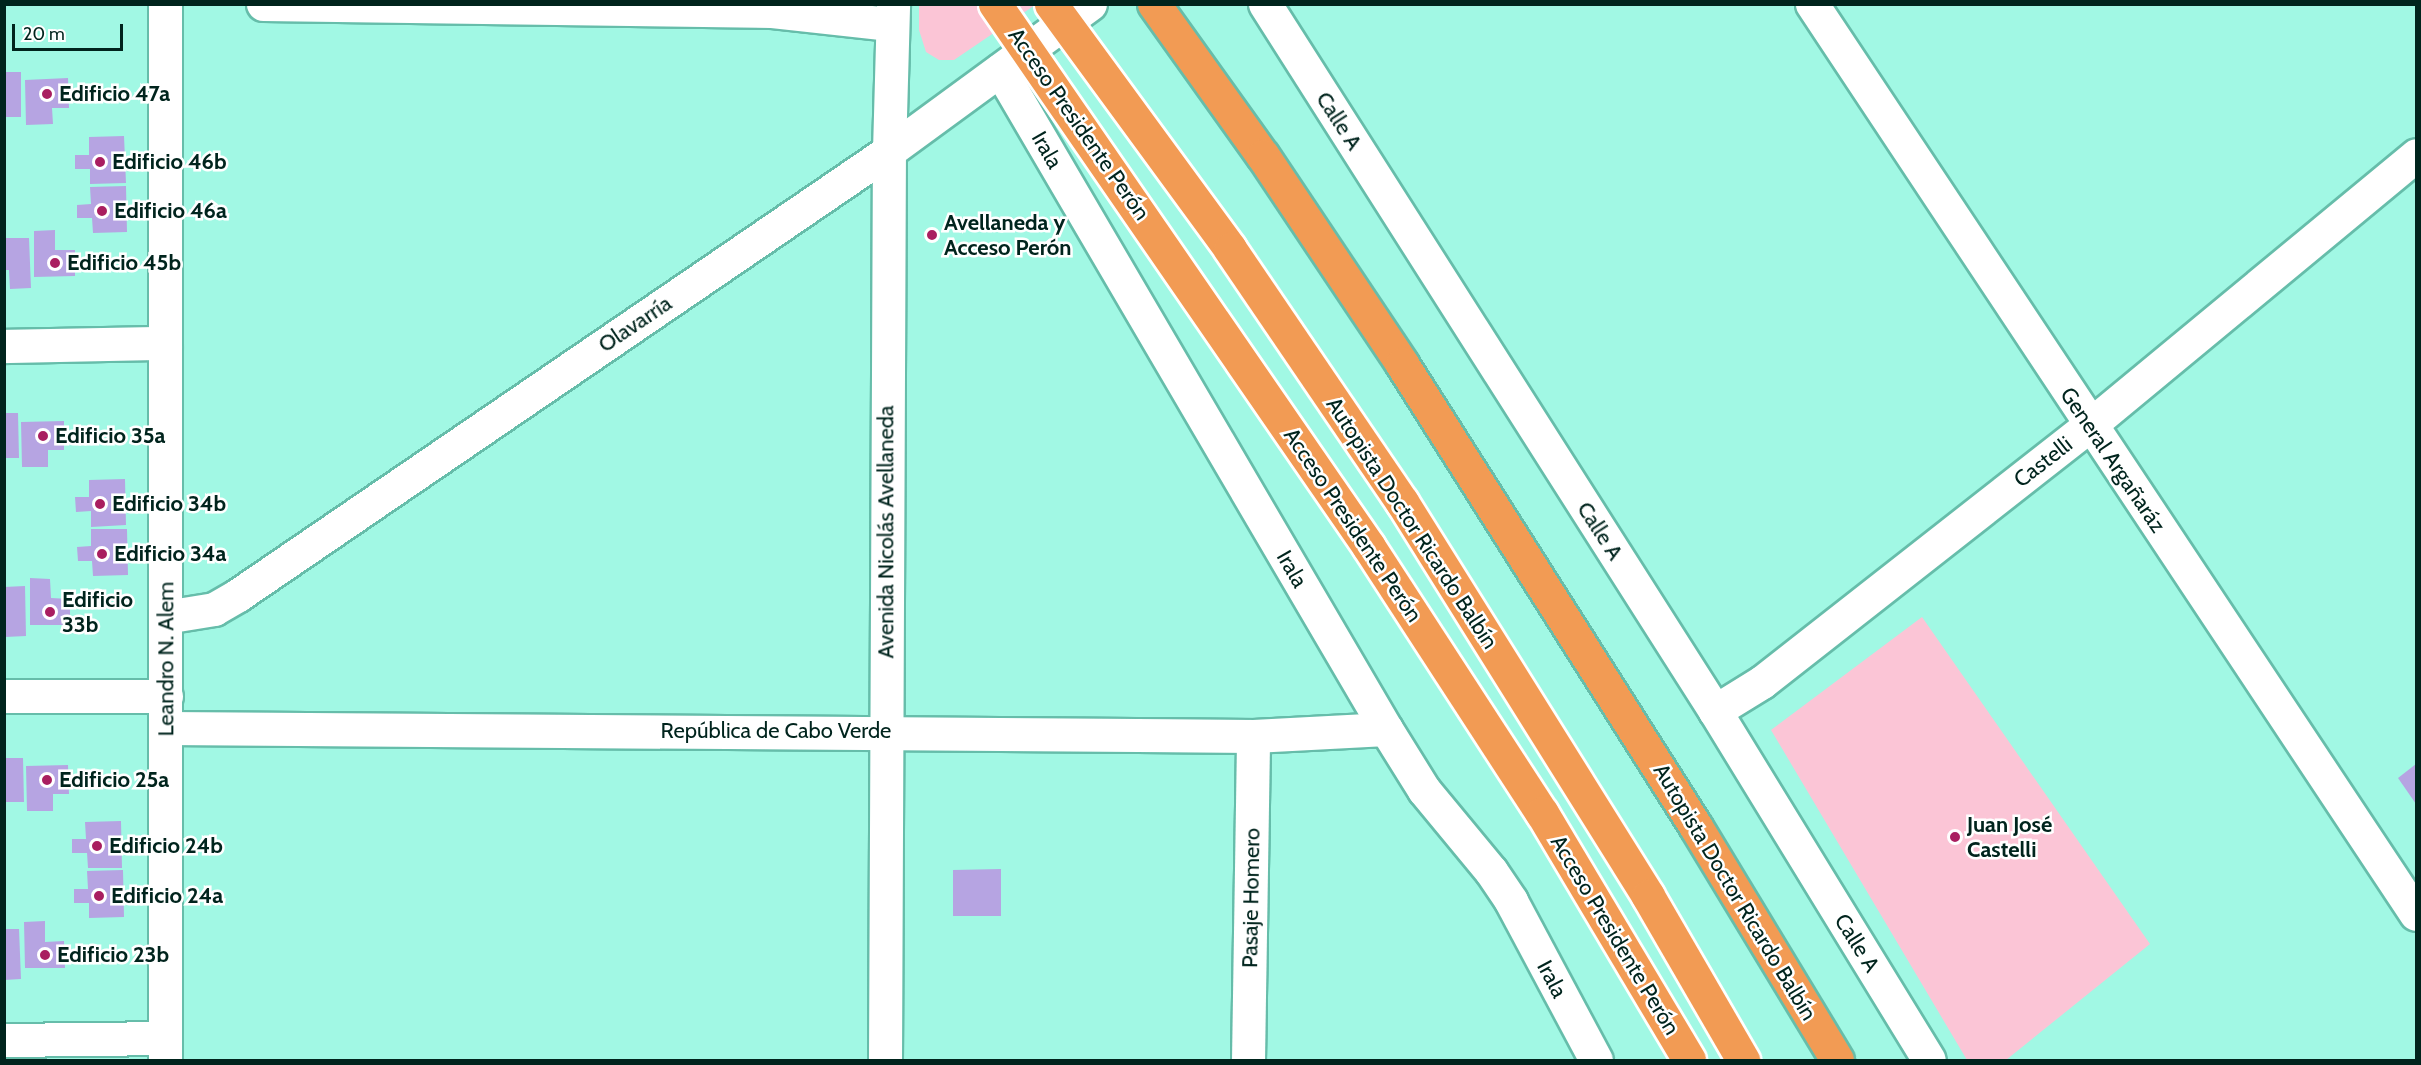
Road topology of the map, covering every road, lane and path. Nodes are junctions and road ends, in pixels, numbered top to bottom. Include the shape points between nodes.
1 (165, 4) edge
2 (263, 4) edge
3 (995, 4) edge
4 (1051, 4) edge
5 (1090, 4) edge
6 (1154, 4) edge
7 (1265, 4) edge
8 (1812, 4) edge
9 (891, 14) edge
10 (1000, 69) junction
11 (889, 151) junction
12 (2411, 171) edge
13 (165, 343) junction
14 (4, 345) edge
15 (2090, 425) junction
16 (165, 617) junction
17 (4, 696) edge
18 (166, 696) junction
19 (1715, 711) junction
20 (166, 728) junction
21 (1386, 729) junction
22 (885, 731) junction
23 (1253, 736) junction
24 (2416, 914) edge
25 (4, 1040) edge
26 (165, 1049) edge
27 (885, 1060) edge
28 (1248, 1060) edge
29 (1596, 1060) edge
30 (1689, 1060) edge
31 (1743, 1060) edge
32 (1837, 1060) edge
33 (1929, 1060) edge

1 - 13 street, Leandro N. Alem
2 - 9 street
3 - 30 highway, Acceso Presidente Perón, bridge via 1376,557 1542,813
4 - 31 highway, Autopista Doctor Ricardo Balbín, bridge via 1230,249 1402,502 1648,896
5 - 10 street, Olavarría
6 - 32 highway, Autopista Doctor Ricardo Balbín via 1263,156 1402,364 1696,827
7 - 19 street, Calle A
8 - 15 street, General Argañaráz
9 - 11 street, Avenida Nicolás Avellaneda
10 - 11 street, Olavarría
10 - 21 street, Irala
11 - 16 street, Olavarría via 238,595 214,609
11 - 22 street, Avenida Nicolás Avellaneda
12 - 15 street, Castelli
13 - 14 street
13 - 16 street, Leandro N. Alem
15 - 19 street, Castelli via 1772,674
15 - 24 street, General Argañaráz
16 - 18 street, Leandro N. Alem
17 - 18 street
18 - 20 street, Leandro N. Alem
19 - 33 street, Calle A
20 - 22 street, República de Cabo Verde
20 - 26 street, Leandro N. Alem
21 - 23 street, República de Cabo Verde
21 - 29 street, Irala via 1424,790 1501,886
22 - 23 street, República de Cabo Verde
22 - 27 street, Avenida Nicolás Avellaneda
23 - 28 street, Pasaje Homero
25 - 26 street

